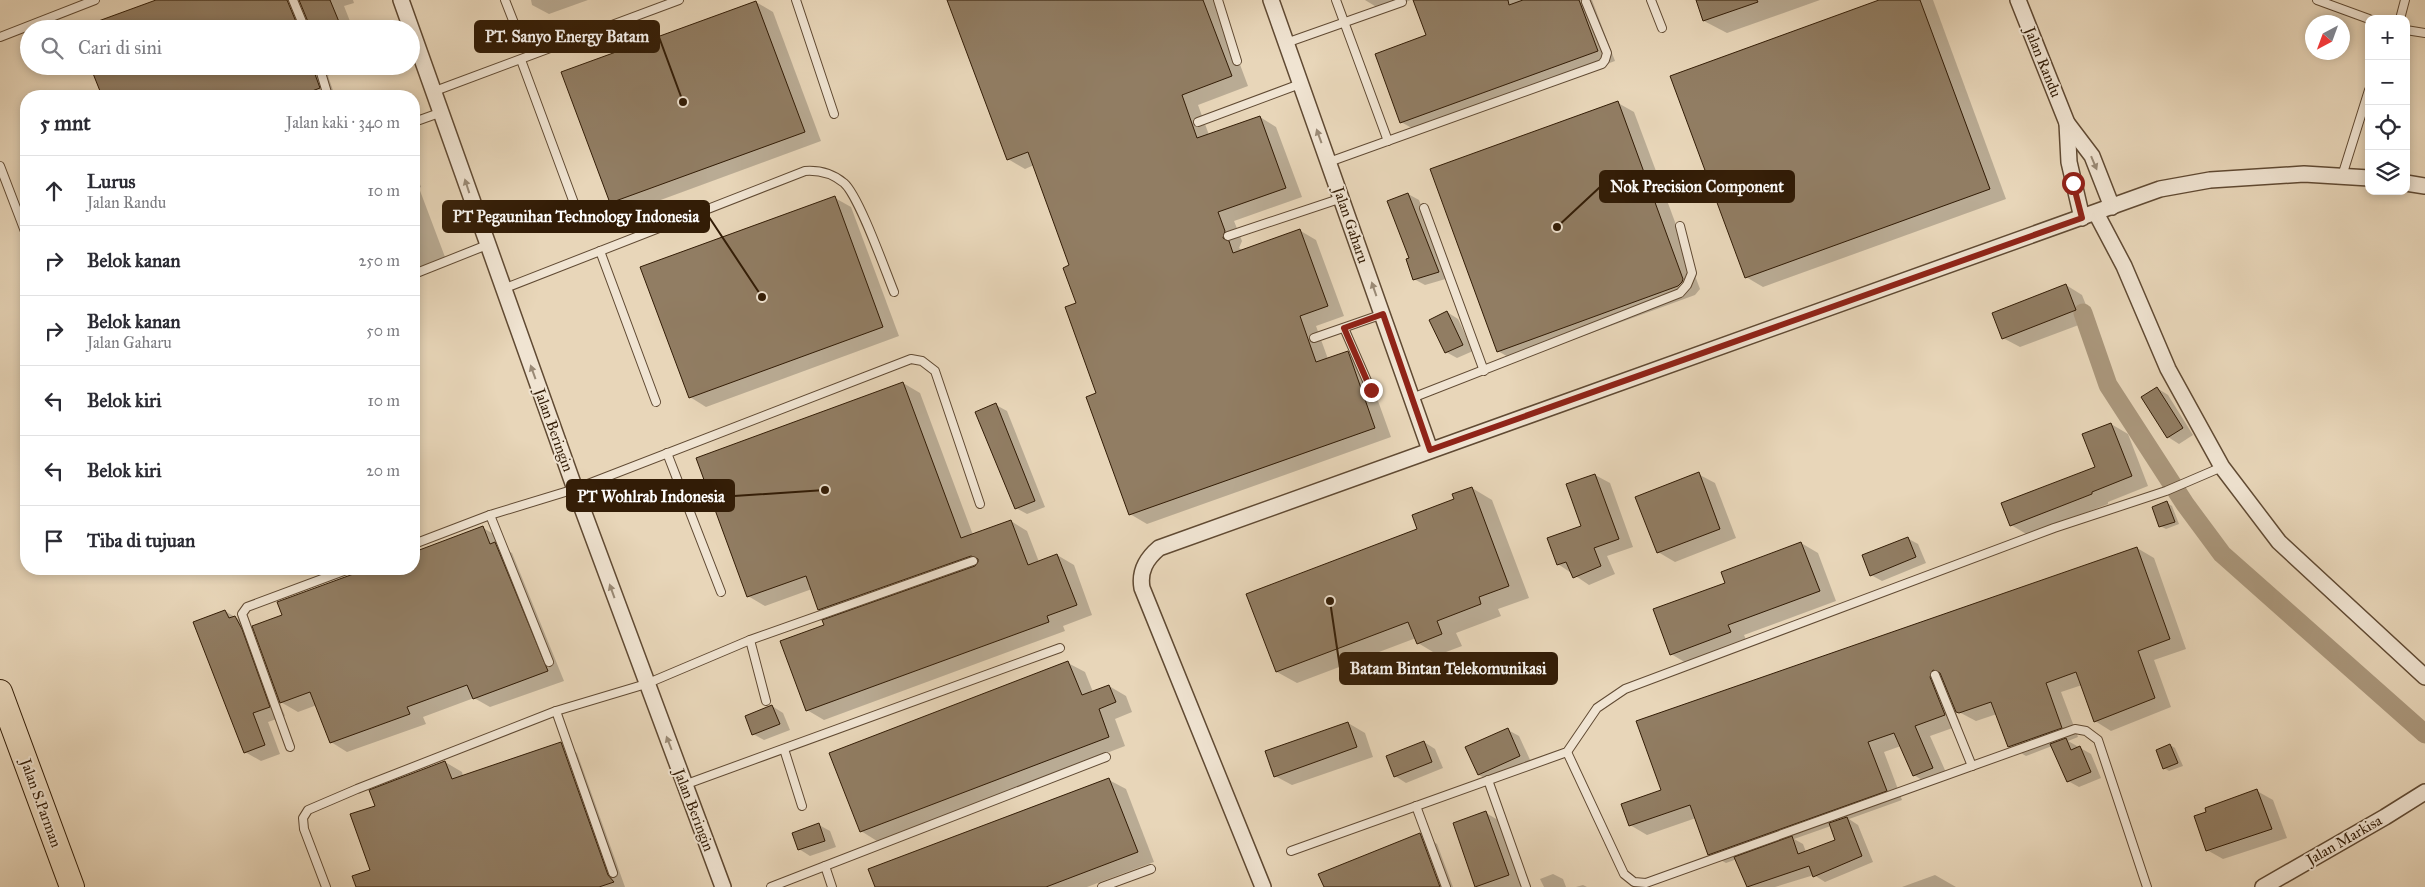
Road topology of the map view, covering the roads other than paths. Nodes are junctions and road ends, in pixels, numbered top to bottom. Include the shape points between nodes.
1 (96, 0) edge
2 (293, 0) edge
3 (401, 0) edge
4 (505, 0) edge
5 (679, 0) edge
6 (796, 0) edge
7 (1218, 0) edge
8 (1270, 0) edge
9 (1336, 0) edge
10 (1651, 0) edge
11 (2018, 0) edge
12 (2317, 0) edge
13 (2405, 0) edge
14 (1402, 2) dead end
15 (1586, 2) dead end
16 (2401, 15) edge
17 (2365, 18) edge
18 (44, 20) edge
19 (301, 20) edge
20 (408, 20) edge
21 (1343, 23) junction
22 (516, 28) dead end
23 (1662, 28) dead end
24 (20, 29) edge
25 (2410, 30) edge
26 (2425, 33) edge
27 (0, 37) edge
28 (1286, 43) junction
29 (420, 52) edge
30 (521, 60) junction
31 (1237, 61) dead end
32 (322, 75) edge
33 (1300, 84) junction
34 (326, 90) edge
35 (434, 91) junction
36 (2365, 103) edge
37 (442, 112) junction
38 (834, 114) dead end
39 (420, 120) edge
40 (1198, 122) dead end
41 (2067, 123) junction
42 (1388, 141) junction
43 (1329, 162) junction
44 (0, 166) edge
45 (2342, 176) junction
46 (2365, 178) edge
47 (2410, 184) edge
48 (2425, 186) edge
49 (1342, 198) junction
50 (574, 203) dead end
51 (1424, 208) dead end
52 (2112, 208) junction
53 (2089, 216) junction
54 (20, 218) edge
55 (1680, 226) dead end
56 (1228, 236) dead end
57 (487, 245) junction
58 (600, 251) junction
59 (420, 272) edge
60 (503, 289) junction
61 (894, 292) dead end
62 (1383, 314) junction
63 (1344, 328) junction
64 (1314, 338) dead end
65 (1484, 371) junction
66 (1371, 390) dead end
67 (1412, 398) junction
68 (656, 402) dead end
69 (1430, 450) junction
70 (667, 452) junction
71 (2222, 468) junction
72 (575, 489) junction
73 (980, 504) dead end
74 (490, 515) junction
75 (420, 542) edge
76 (973, 562) dead end
77 (333, 575) edge
78 (721, 592) dead end
79 (750, 640) junction
80 (1060, 648) dead end
81 (549, 662) dead end
82 (1935, 675) dead end
83 (2425, 677) edge
84 (646, 684) junction
85 (0, 692) edge
86 (766, 701) dead end
87 (556, 711) junction
88 (290, 747) dead end
89 (784, 749) junction
90 (1567, 752) junction
91 (1106, 757) dead end
92 (1972, 766) junction
93 (1488, 780) junction
94 (684, 785) junction
95 (2425, 792) edge
96 (802, 806) dead end
97 (1416, 806) junction
98 (1291, 851) dead end
99 (824, 866) junction
100 (1151, 869) dead end
101 (613, 873) dead end
102 (1526, 885) edge
103 (72, 887) edge
104 (326, 887) edge
105 (723, 887) edge
106 (771, 887) edge
107 (832, 887) edge
108 (1102, 887) edge
109 (1263, 887) edge
110 (1446, 887) edge
111 (1516, 887) edge
112 (2147, 887) edge
113 (2263, 887) edge

1 - 18 lane
2 - 19 lane
3 - 20 street, Jalan Beringin
4 - 22 lane
5 - 30 lane
6 - 38 lane
7 - 31 lane
8 - 28 street, Jalan Gaharu
9 - 21 lane
10 - 23 lane
11 - 41 street, Jalan Randu
12 - 17 lane
13 - 16 lane
14 - 21 lane
15 - 42 lane via 1607,53 1602,64
21 - 28 lane
21 - 42 lane
24 - 27 lane
25 - 26 lane
28 - 33 street, Jalan Gaharu
29 - 35 street, Jalan Beringin
30 - 35 lane
30 - 50 lane
32 - 34 lane
33 - 40 lane
43 -> 33 street, Jalan Gaharu
35 - 37 street, Jalan Beringin
36 - 45 lane
37 - 39 lane
57 -> 37 street, Jalan Beringin
41 -> 52 street, Jalan Randu via 2092,156
41 - 53 street, Jalan Randu via 2069,162
42 - 43 lane
43 - 49 street, Jalan Gaharu
44 - 54 lane
45 - 46 street
45 - 52 street via 2304,174 2210,180 2160,189
47 - 48 street
49 - 56 lane
62 -> 49 street, Jalan Gaharu
51 - 65 lane
52 - 53 street
53 - 69 street
53 - 71 street, Jalan Randu via 2124,266 2168,369
55 - 65 lane via 1692,273 1688,285 1680,293
57 - 59 lane
57 - 60 street, Jalan Beringin
58 - 60 lane
58 - 61 lane via 805,171 817,170 832,175 852,191
58 - 68 lane
72 -> 60 street, Jalan Beringin
62 - 63 lane
62 - 67 street, Jalan Gaharu
63 - 64 lane
63 - 66 lane
65 - 67 lane
67 - 69 street, Jalan Gaharu
69 - 109 street via 1159,548 1144,566 1140,578 1142,588
70 - 72 lane
70 - 73 lane via 917,358 935,371
70 - 78 lane
71 - 83 street, Jalan Randu via 2279,542
71 - 90 lane via 1625,689 1597,708
72 - 74 lane
84 -> 72 street, Jalan Beringin
74 - 75 lane
74 - 81 lane
76 - 79 lane
77 - 88 lane via 247,607 242,614
79 - 84 lane
79 - 86 lane
80 - 89 lane
82 - 92 lane
84 - 87 lane
94 -> 84 street, Jalan Beringin
85 - 103 main road, Jalan S.Parman
87 - 101 lane
87 - 104 lane via 308,810 303,818 304,829
89 - 94 lane
89 - 96 lane
90 - 92 lane via 1624,874 1634,882 1646,883
90 - 93 lane
91 - 99 lane
92 - 112 lane via 2075,729 2086,731 2098,740
93 - 97 lane
93 - 102 lane
94 - 105 street, Jalan Beringin
95 - 113 street, Jalan Markisa
97 - 98 lane
97 - 110 lane
99 - 106 lane
99 - 107 lane
100 - 108 lane
102 - 111 lane

